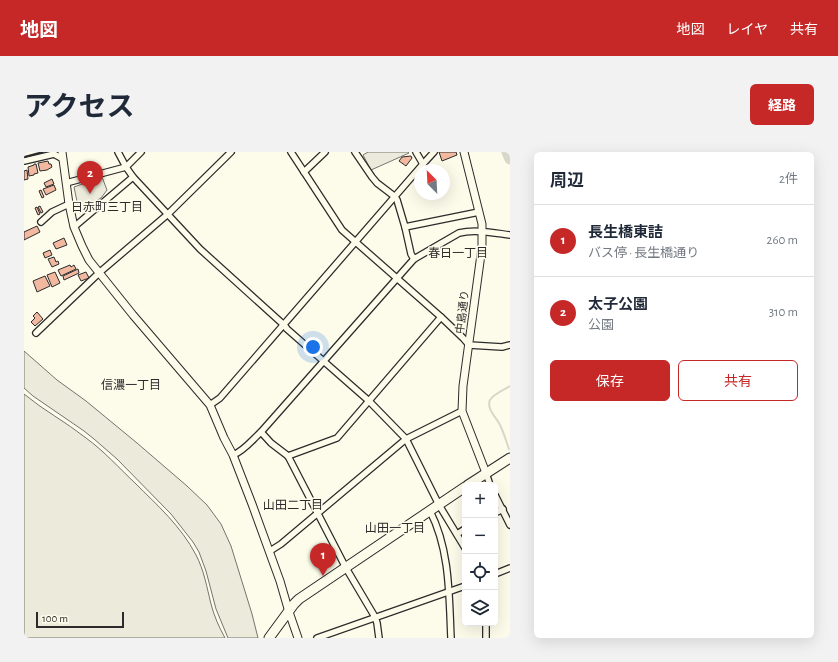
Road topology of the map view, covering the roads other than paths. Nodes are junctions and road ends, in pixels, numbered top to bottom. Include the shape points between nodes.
1 (118, 152) edge
2 (141, 152) edge
3 (231, 152) edge
4 (291, 152) edge
5 (326, 152) edge
6 (355, 152) edge
7 (416, 152) edge
8 (434, 152) edge
9 (464, 152) edge
10 (62, 156) edge
11 (24, 161) edge
12 (422, 164) joint
13 (126, 167) junction
14 (304, 172) junction
15 (414, 173) edge
16 (133, 177) junction
17 (66, 183) junction
18 (394, 196) junction
19 (69, 204) junction
20 (479, 212) junction
21 (168, 214) junction
22 (41, 222) dead end
23 (74, 227) junction
24 (405, 227) junction
25 (482, 232) junction
26 (510, 235) edge
27 (356, 241) junction
28 (414, 259) junction
29 (100, 272) junction
30 (397, 278) junction
31 (441, 317) junction
32 (284, 324) junction
33 (36, 332) dead end
34 (469, 345) junction
35 (510, 345) edge
36 (324, 361) junction
37 (369, 401) junction
38 (210, 406) junction
39 (462, 410) junction
40 (261, 432) junction
41 (406, 439) junction
42 (233, 455) junction
43 (288, 456) junction
44 (510, 458) edge
45 (486, 473) junction
46 (472, 482) edge
47 (489, 482) edge
48 (462, 489) edge
49 (498, 501) edge
50 (439, 505) junction
51 (502, 509) junction
52 (430, 511) junction
53 (498, 511) edge
54 (317, 513) junction
55 (510, 525) edge
56 (462, 531) edge
57 (457, 534) junction
58 (462, 543) edge
59 (270, 550) junction
60 (346, 568) junction
61 (510, 568) edge
62 (498, 573) edge
63 (462, 587) edge
64 (448, 592) junction
65 (289, 612) junction
66 (375, 617) junction
67 (486, 626) edge
68 (269, 638) edge
69 (298, 638) edge
70 (317, 638) edge
71 (379, 638) edge
72 (451, 638) edge
73 (486, 638) edge

1 - 13 street
2 - 13 street
3 - 21 street
4 - 14 street
5 - 14 street
6 - 18 street via 377,183
7 - 12 street
8 - 12 street
9 - 20 street, 中島通り
10 - 11 street via 54,154
10 - 17 street
13 - 16 street
13 - 17 street
14 - 27 street via 342,230
15 - 18 street
16 - 21 street
16 - 23 street
17 - 19 street
18 - 24 street
18 - 27 street
19 - 22 street via 52,212
19 - 23 street
20 - 24 street
20 - 25 street, 中島通り
21 - 29 street
21 - 32 street via 200,249
23 - 29 street via 86,255
24 - 28 street
25 - 26 street
25 - 28 street via 459,233
25 - 34 street, 中島通り
27 - 30 street
27 - 32 street
28 - 30 street
29 - 33 street
29 - 38 street
30 - 31 street
30 - 36 street
31 - 34 street
31 - 37 street
32 - 36 street via 287,330
32 - 38 street via 220,398
34 - 35 street via 502,348
34 - 39 street, 中島通り
36 - 37 street
36 - 40 street
37 - 41 street
37 - 43 street via 337,438
38 - 42 street
39 - 41 street
39 - 45 street, 中島通り
40 - 42 street
40 - 43 street
41 - 50 street
41 - 54 street
42 - 59 street
43 - 54 street
44 - 45 highway
45 - 46 highway
45 - 47 street
48 - 50 highway
49 - 51 street
50 - 52 highway
50 - 57 street
51 - 53 street
51 - 55 street
52 - 60 highway
52 - 64 street via 442,540
54 - 59 street via 281,544
54 - 60 street
56 - 57 street
57 - 58 street
59 - 65 street
60 - 65 highway via 299,599
60 - 66 street
61 - 62 street
63 - 64 street
64 - 66 street
64 - 72 street
65 - 68 highway
65 - 69 street
66 - 70 street
66 - 71 street
67 - 73 street

